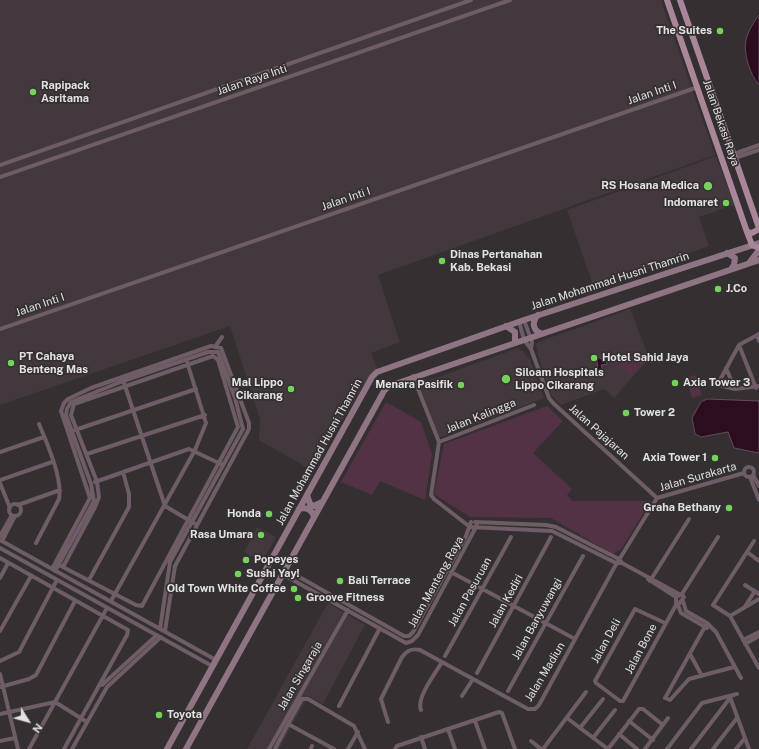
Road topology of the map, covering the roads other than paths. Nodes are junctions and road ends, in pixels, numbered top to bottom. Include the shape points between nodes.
1 (471, 0) edge
2 (510, 0) edge
3 (667, 0) edge
4 (680, 0) edge
5 (698, 87) junction
6 (759, 144) edge
7 (759, 150) edge
8 (734, 156) junction
9 (0, 165) edge
10 (0, 176) edge
11 (759, 228) edge
12 (747, 232) junction
13 (759, 243) edge
14 (752, 245) junction
15 (759, 249) edge
16 (727, 253) junction
17 (759, 260) edge
18 (749, 263) junction
19 (729, 270) junction
20 (538, 315) junction
21 (522, 321) junction
22 (506, 326) junction
23 (0, 329) edge
24 (542, 334) junction
25 (758, 334) edge
26 (222, 337) dead end
27 (528, 339) junction
28 (759, 341) edge
29 (515, 343) junction
30 (739, 345) junction
31 (214, 351) junction
32 (186, 362) junction
33 (726, 368) junction
34 (150, 370) junction
35 (412, 376) junction
36 (123, 381) junction
37 (125, 386) junction
38 (758, 387) edge
39 (196, 388) junction
40 (735, 389) junction
41 (92, 390) junction
42 (534, 405) dead end
43 (132, 410) junction
44 (205, 414) junction
45 (39, 424) dead end
46 (75, 430) junction
47 (141, 436) junction
48 (44, 437) junction
49 (439, 442) junction
50 (75, 443) junction
51 (195, 450) junction
52 (0, 452) edge
53 (87, 454) junction
54 (52, 462) junction
55 (150, 463) junction
56 (221, 464) junction
57 (228, 468) junction
58 (123, 472) junction
59 (744, 473) junction
60 (751, 476) junction
61 (0, 480) edge
62 (97, 482) junction
63 (0, 483) edge
64 (89, 484) junction
65 (759, 486) edge
66 (60, 490) junction
67 (307, 495) junction
68 (658, 498) junction
69 (759, 500) edge
70 (322, 502) junction
71 (18, 505) junction
72 (165, 506) junction
73 (10, 508) junction
74 (299, 509) junction
75 (90, 513) junction
76 (14, 516) junction
77 (314, 517) junction
78 (689, 520) dead end
79 (190, 521) junction
80 (469, 524) junction
81 (197, 525) junction
82 (477, 525) junction
83 (0, 536) edge
84 (72, 537) junction
85 (511, 537) dead end
86 (718, 537) dead end
87 (551, 538) dead end
88 (1, 541) edge
89 (754, 541) dead end
90 (36, 543) dead end
91 (0, 548) edge
92 (746, 552) junction
93 (583, 556) dead end
94 (30, 557) junction
95 (0, 558) edge
96 (618, 561) junction
97 (759, 561) edge
98 (8, 563) junction
99 (26, 563) junction
100 (168, 563) junction
101 (57, 564) junction
102 (63, 567) junction
103 (54, 570) junction
104 (447, 570) junction
105 (283, 572) junction
106 (452, 572) junction
107 (31, 576) junction
108 (0, 578) edge
109 (649, 579) junction
110 (57, 580) junction
111 (89, 580) junction
112 (745, 585) dead end
113 (53, 588) junction
114 (483, 589) junction
115 (757, 593) edge
116 (115, 594) junction
117 (679, 595) junction
118 (102, 597) junction
119 (759, 599) edge
120 (76, 601) junction
121 (683, 601) junction
122 (111, 602) junction
123 (99, 603) junction
124 (677, 605) junction
125 (350, 606) junction
126 (514, 606) junction
127 (107, 608) junction
128 (743, 609) junction
129 (347, 611) junction
130 (103, 616) junction
131 (730, 616) junction
132 (545, 623) junction
133 (665, 623) junction
134 (382, 624) junction
135 (706, 626) junction
136 (160, 629) junction
137 (379, 629) junction
138 (0, 631) edge
139 (165, 631) junction
140 (759, 632) edge
141 (159, 636) junction
142 (759, 636) edge
143 (575, 639) junction
144 (182, 642) junction
145 (744, 642) junction
146 (179, 647) junction
147 (690, 654) junction
148 (445, 656) dead end
149 (216, 660) junction
150 (0, 661) edge
151 (442, 662) junction
152 (212, 666) junction
153 (734, 667) junction
154 (759, 668) edge
155 (477, 672) dead end
156 (0, 674) edge
157 (702, 676) junction
158 (741, 678) dead end
159 (473, 679) junction
160 (2, 687) edge
161 (99, 688) junction
162 (508, 691) dead end
163 (586, 692) dead end
164 (737, 694) dead end
165 (462, 696) dead end
166 (730, 697) junction
167 (603, 699) dead end
168 (622, 701) joint
169 (55, 702) junction
170 (339, 706) dead end
171 (421, 710) dead end
172 (615, 710) dead end
173 (9, 712) junction
174 (0, 714) edge
175 (567, 718) junction
176 (668, 718) dead end
177 (737, 718) junction
178 (81, 719) junction
179 (476, 721) junction
180 (629, 721) junction
181 (87, 722) junction
182 (388, 722) dead end
183 (288, 724) junction
184 (663, 725) junction
185 (580, 728) junction
186 (448, 729) junction
187 (358, 732) junction
188 (619, 734) junction
189 (15, 738) junction
190 (421, 738) junction
191 (593, 738) junction
192 (745, 738) junction
193 (653, 740) junction
194 (0, 741) edge
195 (531, 741) dead end
196 (18, 749) edge
197 (29, 749) edge
198 (64, 749) edge
199 (72, 749) edge
200 (167, 749) edge
201 (186, 749) edge
202 (269, 749) edge
203 (275, 749) edge
204 (334, 749) edge
205 (348, 749) edge
206 (365, 749) edge
207 (395, 749) edge
208 (425, 749) edge
209 (455, 749) edge
210 (485, 749) edge
211 (515, 749) edge
212 (542, 749) edge
213 (608, 749) edge
214 (637, 749) edge
215 (645, 749) edge
216 (667, 749) edge
217 (691, 749) edge
218 (713, 749) edge
219 (736, 749) edge
220 (750, 749) edge

1 - 9 street, Jalan Raya Inti
2 - 10 street, Jalan Raya Inti
3 - 5 main road, Jalan Bekasi Raya
4 - 8 main road, Jalan Bekasi Raya
5 - 12 main road, Jalan Bekasi Raya
5 - 23 street, Jalan Inti I
6 - 8 street
7 - 8 street
8 - 11 main road, Jalan Bekasi Raya
11 - 12 main road via 755,232
12 - 14 main road, Jalan Bekasi Raya
13 - 14 street, Jalan Mohammad Husni Thamrin
14 - 15 main road
14 - 16 street, Jalan Mohammad Husni Thamrin
15 - 18 street
16 - 19 street via 733,256 735,262
16 - 20 street, Jalan Mohammad Husni Thamrin
17 - 18 street
18 - 19 street
19 - 24 street
20 - 21 street, Jalan Mohammad Husni Thamrin
20 - 24 street via 534,326 535,330
21 - 22 street, Jalan Mohammad Husni Thamrin
21 - 27 street, Jalan Pajajaran
22 - 29 street via 515,332
22 - 67 street, Jalan Mohammad Husni Thamrin via 377,372
24 - 27 street
25 - 28 street
25 - 30 street
26 - 31 street
27 - 29 street
27 - 68 street, Jalan Pajajaran via 553,403
29 - 35 street
30 - 33 street
30 - 38 street
31 - 32 street
31 - 34 street via 211,346
31 - 56 street via 220,354 243,424 243,429
31 - 57 street via 223,351 249,423 249,429
32 - 34 street
32 - 37 street
32 - 39 street
33 - 40 street
33 - 40 street via 721,384 725,388
34 - 36 street
34 - 41 street
35 - 49 street
35 - 70 street via 392,383 384,391
36 - 37 street
36 - 41 street
37 - 43 street
37 - 46 street via 74,404 72,415
38 - 40 street
39 - 43 street
39 - 44 street
41 - 46 street via 74,399 67,409 66,415
41 - 50 street via 68,399 61,412
42 - 49 street, Jalan Kalingga
43 - 46 street
43 - 47 street
44 - 47 street
44 - 51 street via 206,422
45 - 48 street
46 - 50 street
46 - 53 street
47 - 53 street
47 - 55 street
48 - 52 street
48 - 54 street
49 - 80 street, Jalan Kalingga via 431,495
50 - 64 street
51 - 55 street via 189,449
51 - 56 street
51 - 72 street
53 - 62 street
54 - 61 street
54 - 66 street
55 - 58 street
55 - 72 street
56 - 57 street
56 - 79 street
57 - 81 street
58 - 62 street
58 - 111 street via 129,494 129,506
59 - 60 street
59 - 60 street via 745,469 751,467 754,472
59 - 68 street, Jalan Surakarta
60 - 65 street
60 - 69 street
62 - 64 street
62 - 75 street via 99,500
63 - 73 street
64 - 75 street via 94,501
64 - 84 street via 89,502
66 - 71 street
66 - 90 street via 59,499
67 - 70 street via 310,504 314,506
67 - 74 street, Jalan Mohammad Husni Thamrin
68 - 96 street, Jalan Surakarta
70 - 77 street
71 - 73 street via 13,504
71 - 76 street via 21,512
72 - 79 street
72 - 116 street
73 - 76 street
74 - 77 street via 310,510
74 - 149 street, Jalan Mohammad Husni Thamrin
75 - 84 street
75 - 102 street
76 - 83 street
76 - 88 street
77 - 105 street
78 - 109 street
79 - 81 street
79 - 100 street
80 - 82 street
80 - 104 street, Jalan Menteng Raya
81 - 139 street via 175,566
82 - 96 street via 551,526
82 - 106 street, Jalan Menteng Raya
84 - 101 street
85 - 114 street, Jalan Pasuruan
86 - 117 street
87 - 126 street, Jalan Kediri
88 - 94 street
89 - 92 street
91 - 99 street
92 - 97 street
92 - 131 street via 713,605
93 - 132 street, Jalan Banyuwangi
94 - 99 street
94 - 103 street
95 - 98 street
96 - 109 street
96 - 143 street, Jalan Madiun
98 - 107 street
98 - 108 street
99 - 110 street
100 - 116 street via 142,606 136,606
100 - 136 street
101 - 102 street
101 - 103 street
102 - 111 street
103 - 118 street
104 - 106 street
104 - 134 street, Jalan Menteng Raya via 414,632 404,636
105 - 125 street, Jalan Menteng Raya
105 - 129 street, Jalan Menteng Raya
105 - 201 street
106 - 114 street
106 - 137 street, Jalan Menteng Raya via 418,635 412,641 406,643
107 - 113 street
107 - 138 street
109 - 117 street
110 - 113 street
110 - 123 street
111 - 116 street
112 - 115 street
113 - 120 street
113 - 150 street via 19,652
114 - 126 street
114 - 148 street, Jalan Pasuruan
115 - 128 street
116 - 122 street
117 - 121 street via 684,597
117 - 124 street
118 - 122 street
118 - 123 street
119 - 128 street
120 - 130 street
120 - 160 street via 36,675
121 - 124 street
121 - 135 street via 686,611
122 - 136 street
123 - 127 street
124 - 133 street, Jalan Bone
124 - 135 street via 681,613
125 - 129 street, Jalan Singaraja
125 - 134 street, Jalan Menteng Raya
126 - 132 street
126 - 155 street, Jalan Kediri
127 - 130 street
127 - 141 street
128 - 131 street
129 - 137 street, Jalan Menteng Raya
129 - 202 street, Jalan Singaraja
130 - 161 street via 128,632
130 - 169 street
131 - 145 street
132 - 143 street
132 - 162 street, Jalan Banyuwangi
133 - 168 street, Jalan Bone
133 - 168 street, Jalan Deli via 638,609 633,611 595,681
134 - 137 street
135 - 147 street
135 - 153 street via 711,627
136 - 139 street
137 - 170 street
139 - 144 street
140 - 145 street
141 - 146 street
141 - 161 street
141 - 181 street via 107,687
142 - 145 street
143 - 159 street, Jalan Madiun via 539,706 534,709 528,709
144 - 146 street
144 - 149 street
145 - 154 street
146 - 152 street
147 - 157 street
147 - 157 street via 666,699 671,700 687,680
149 - 152 street, Jalan Mohammad Husni Thamrin
151 - 159 street, Jalan Madiun
151 - 171 street via 421,698
151 - 182 street, Jalan Madiun via 420,650 410,650 402,657 381,699
152 - 200 street, Jalan Mohammad Husni Thamrin
153 - 157 street
153 - 158 street
156 - 160 street
159 - 165 street
160 - 173 street
161 - 178 street
163 - 175 street
164 - 166 street
166 - 177 street
166 - 216 street via 702,703
166 - 217 street
167 - 185 street
169 - 173 street
169 - 178 street
169 - 197 street
172 - 191 street
173 - 174 street
173 - 189 street
175 - 185 street
175 - 212 street
176 - 184 street
177 - 192 street
177 - 218 street
178 - 181 street
178 - 198 street
179 - 186 street
179 - 210 street
179 - 211 street via 501,712
180 - 184 street via 639,709 642,709
180 - 188 street
180 - 193 street
181 - 199 street
183 - 187 street via 302,700 308,699 350,724
183 - 203 street
183 - 204 street
184 - 193 street
185 - 191 street
186 - 190 street
186 - 209 street
187 - 205 street
187 - 206 street
188 - 213 street
188 - 214 street
189 - 194 street
189 - 196 street
190 - 207 street
190 - 208 street
191 - 213 street
192 - 219 street
192 - 220 street
193 - 215 street
195 - 212 street

